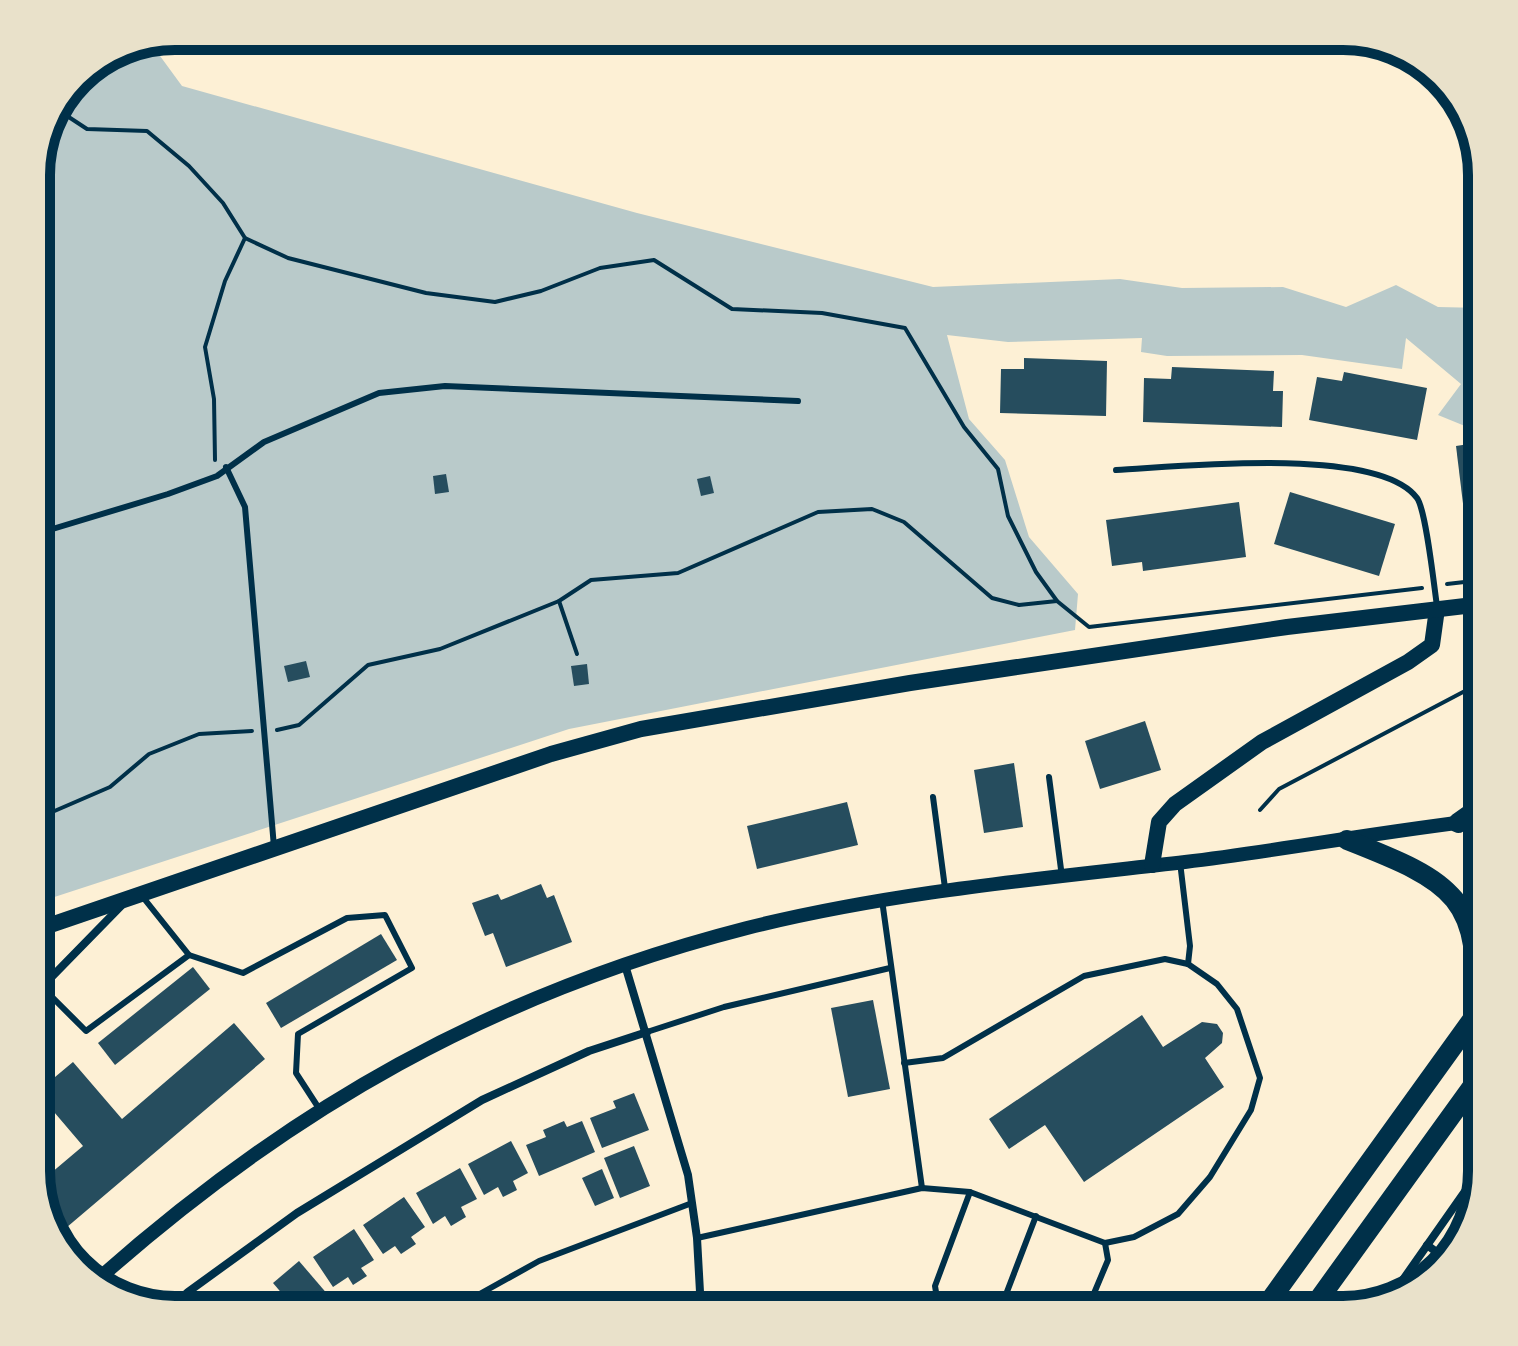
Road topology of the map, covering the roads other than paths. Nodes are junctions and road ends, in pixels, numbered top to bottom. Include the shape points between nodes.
1 (798, 401) dead end
2 (226, 467) junction
3 (1116, 470) dead end
4 (50, 530) edge
5 (1468, 606) edge
6 (1437, 609) junction
7 (1049, 777) dead end
8 (933, 797) dead end
9 (1468, 816) edge
10 (1468, 822) edge
11 (1458, 823) junction
12 (1347, 840) junction
13 (274, 850) junction
14 (1180, 862) junction
15 (1152, 865) junction
16 (1062, 877) junction
17 (946, 892) junction
18 (134, 898) junction
19 (882, 900) junction
20 (1468, 922) edge
21 (50, 925) edge
22 (189, 955) junction
23 (1188, 964) junction
24 (625, 965) junction
25 (890, 968) junction
26 (50, 979) edge
27 (50, 1000) edge
28 (1468, 1027) edge
29 (647, 1032) junction
30 (904, 1063) junction
31 (1468, 1092) edge
32 (320, 1110) junction
33 (922, 1188) junction
34 (1467, 1189) edge
35 (970, 1192) junction
36 (692, 1203) junction
37 (1036, 1216) junction
38 (697, 1238) junction
39 (1105, 1243) junction
40 (1427, 1245) junction
41 (1438, 1253) edge
42 (104, 1274) edge
43 (1402, 1281) edge
44 (184, 1296) edge
45 (476, 1296) edge
46 (700, 1296) edge
47 (937, 1296) edge
48 (1005, 1296) edge
49 (1093, 1296) edge
50 (1273, 1296) edge
51 (1321, 1296) edge

1 - 2 lane via 445,386 379,393 264,442
2 - 4 lane via 217,476 168,494
2 - 13 lane via 245,507
3 - 6 lane via 1251,464 1349,467 1397,479 1419,500
5 - 6 main road
6 - 13 main road via 925,681 641,729 551,754
6 - 15 main road via 1432,645 1262,742 1175,804 1159,822
7 - 16 lane
8 - 17 lane
9 - 11 main road
10 - 11 street
11 - 12 street
12 - 14 street
12 - 20 main road via 1422,872 1454,899
13 - 18 main road
14 - 15 street
14 - 23 lane
15 - 16 street
16 - 17 street
17 - 19 street
18 - 21 main road
18 - 22 lane
18 - 26 street
19 - 24 street via 750,928
19 - 25 lane
22 - 27 lane via 86,1031
22 - 32 lane via 243,973 347,918 385,915 412,968 298,1034 296,1073
23 - 30 lane via 1149,960 1084,976 943,1058
23 - 39 lane via 1217,984 1242,1019 1260,1078 1251,1110 1210,1177 1178,1214 1134,1237
24 - 29 street
24 - 32 street via 462,1030
25 - 29 lane via 724,1007
25 - 30 lane
28 - 50 main road
29 - 36 street via 683,1153
29 - 44 street via 589,1051 482,1100 297,1213
30 - 33 lane
31 - 51 main road
32 - 42 street via 200,1192
33 - 35 lane
33 - 38 lane
34 - 40 street
35 - 37 lane
35 - 47 lane via 935,1286
36 - 38 street
36 - 45 lane via 539,1261
37 - 39 lane
37 - 48 lane
38 - 46 street
39 - 49 lane via 1108,1260
40 - 41 street
40 - 43 street

